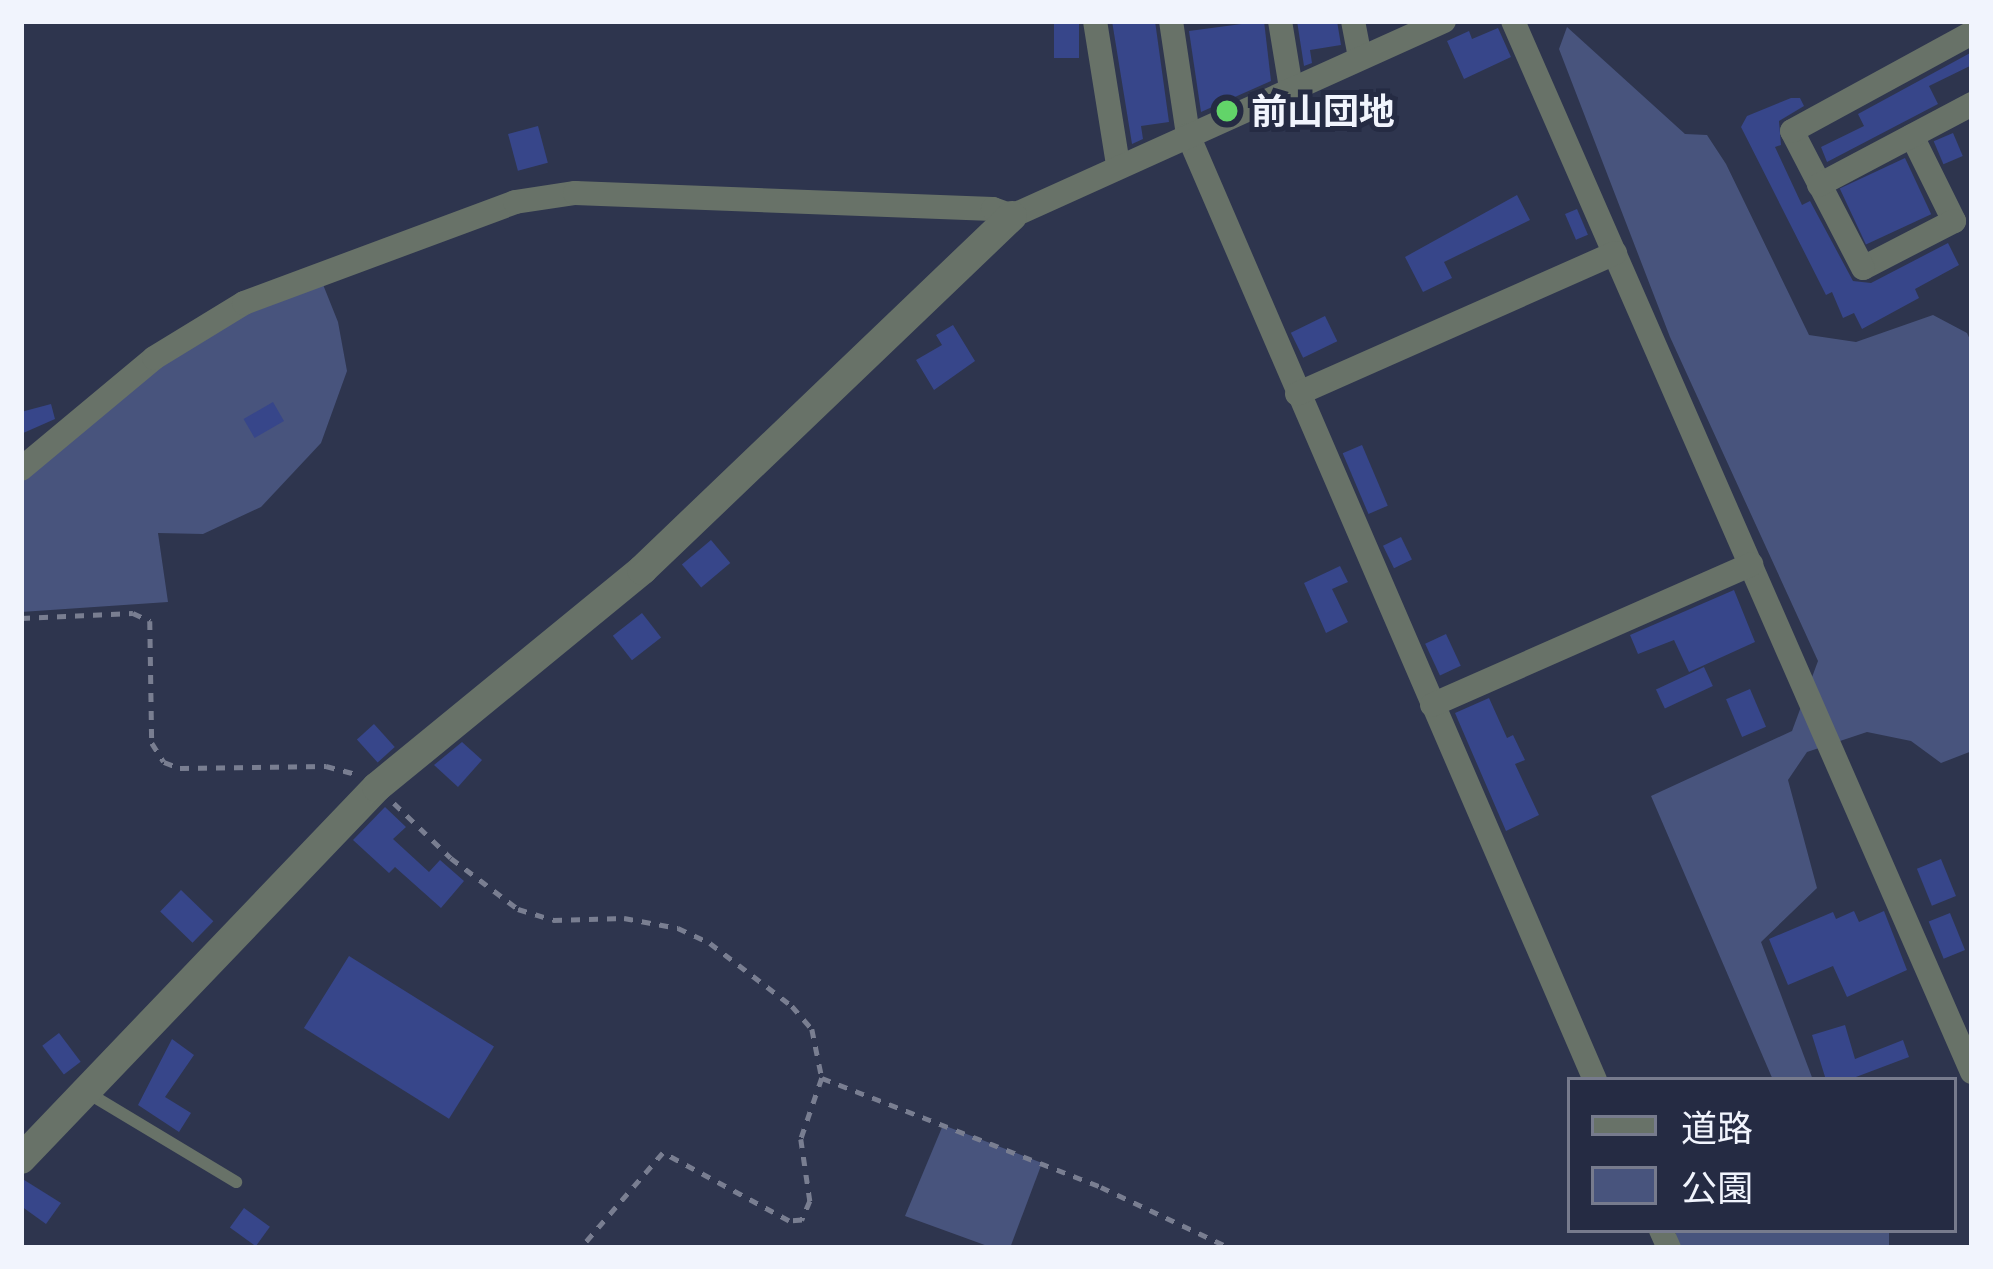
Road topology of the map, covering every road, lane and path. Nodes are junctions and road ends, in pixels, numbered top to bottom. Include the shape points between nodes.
1 (1096, 21) edge
2 (1172, 21) edge
3 (1280, 21) edge
4 (1353, 21) edge
5 (1444, 21) edge
6 (1513, 21) edge
7 (1972, 33) edge
8 (1360, 56) junction
9 (1291, 88) junction
10 (1972, 104) edge
11 (1189, 135) junction
12 (1912, 136) junction
13 (1118, 165) junction
14 (1819, 185) junction
15 (1012, 216) junction
16 (1615, 253) junction
17 (1297, 394) junction
18 (21, 469) edge
19 (1751, 564) junction
20 (21, 618) edge
21 (1432, 705) junction
22 (377, 787) junction
23 (1970, 1064) edge
24 (1594, 1077) edge
25 (822, 1078) junction
26 (87, 1092) junction
27 (21, 1159) edge
28 (236, 1182) dead end
29 (581, 1248) edge
30 (1230, 1248) edge

1 - 13 street
2 - 11 street
3 - 9 street
4 - 8 street
5 - 8 street
6 - 16 street
7 - 14 street via 1792,131
8 - 9 street
9 - 11 street
10 - 12 street
11 - 13 street
11 - 17 street
12 - 14 street
12 - 14 street via 1954,220 1900,249 1863,268
13 - 15 street
15 - 18 street via 575,193 515,202 244,303 154,358
15 - 22 street via 690,527
16 - 17 street
16 - 19 street
17 - 21 street
19 - 21 street
19 - 23 street
20 - 22 path via 133,613 150,621 152,743 164,762 326,766
21 - 24 street
22 - 25 path via 518,909 554,920 649,920 710,943 812,1029
22 - 26 street
25 - 29 path via 801,1138 810,1201 802,1220 789,1221 663,1153
25 - 30 path via 1101,1187
26 - 27 street
26 - 28 lane

